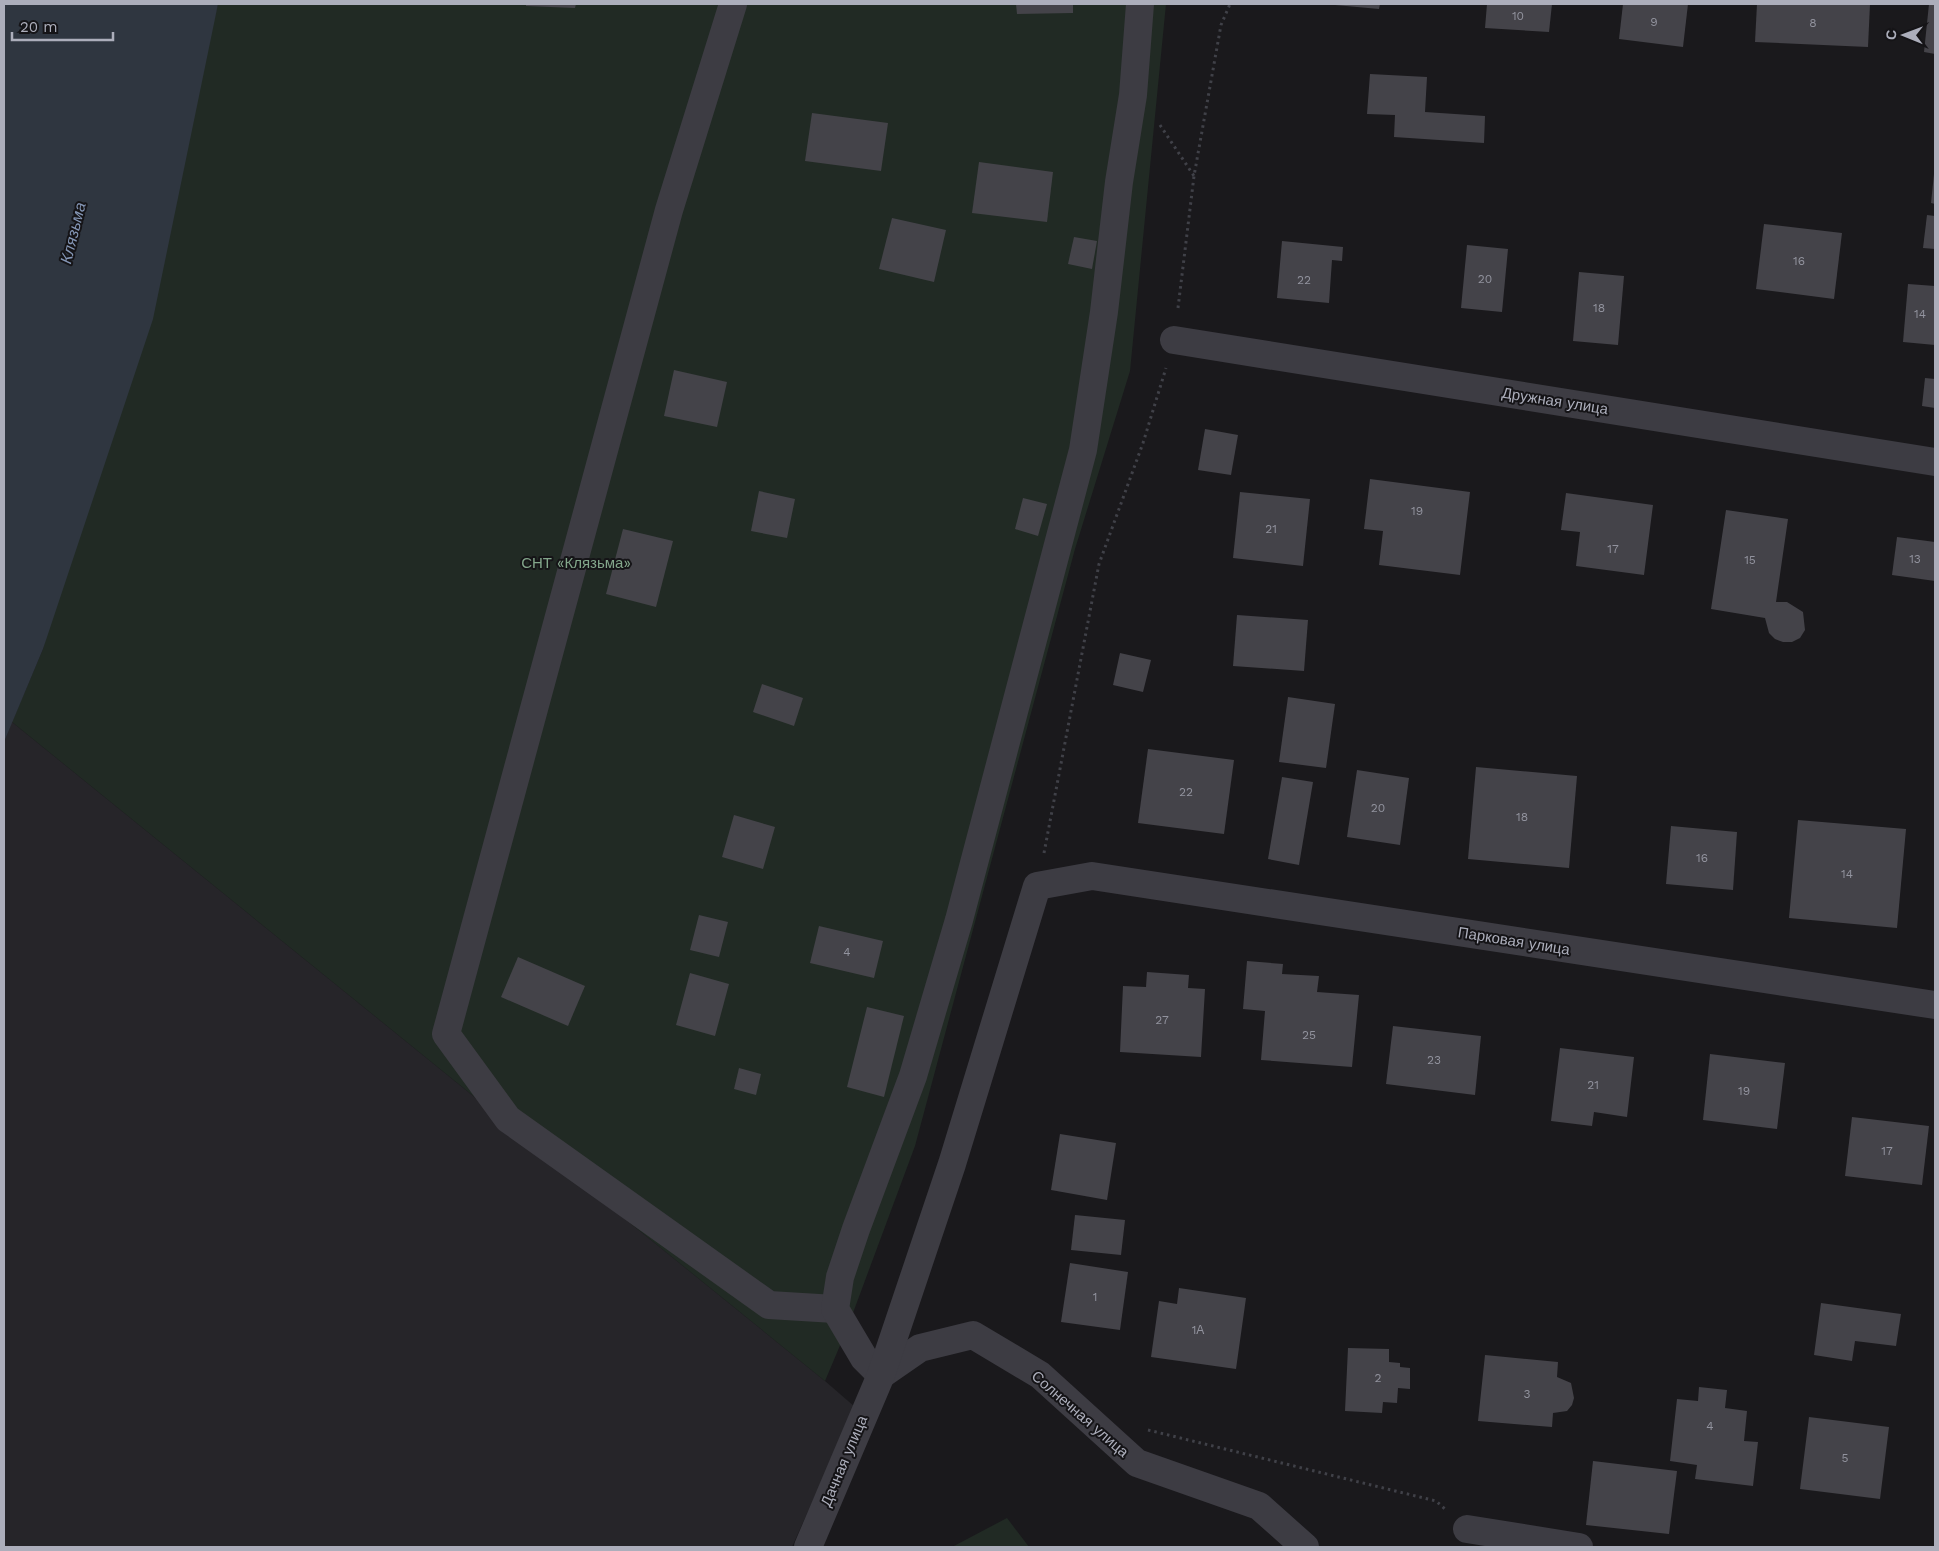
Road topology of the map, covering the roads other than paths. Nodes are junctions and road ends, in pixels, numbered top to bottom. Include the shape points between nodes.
1 (733, 4) edge
2 (1140, 4) edge
3 (1174, 340) road end
4 (1935, 462) edge
5 (1037, 886) joint
6 (1935, 1005) edge
7 (835, 1309) junction
8 (881, 1375) junction
9 (1468, 1529) road end
10 (808, 1547) edge
11 (1305, 1547) edge
12 (1579, 1547) edge

1 - 7 street via 669,210 446,1034 508,1119 761,1300 769,1305
2 - 7 street via 1133,95 1083,450 959,920 913,1076 840,1278
3 - 4 street, Дружная улица
5 - 6 street, Парковая улица via 1092,876
5 - 8 street, Дачная улица via 952,1164
7 - 8 street via 864,1358
8 - 10 street, Дачная улица
8 - 11 street, Солнечная улица via 920,1348 973,1335 1040,1375 1137,1463 1259,1506
9 - 12 street

